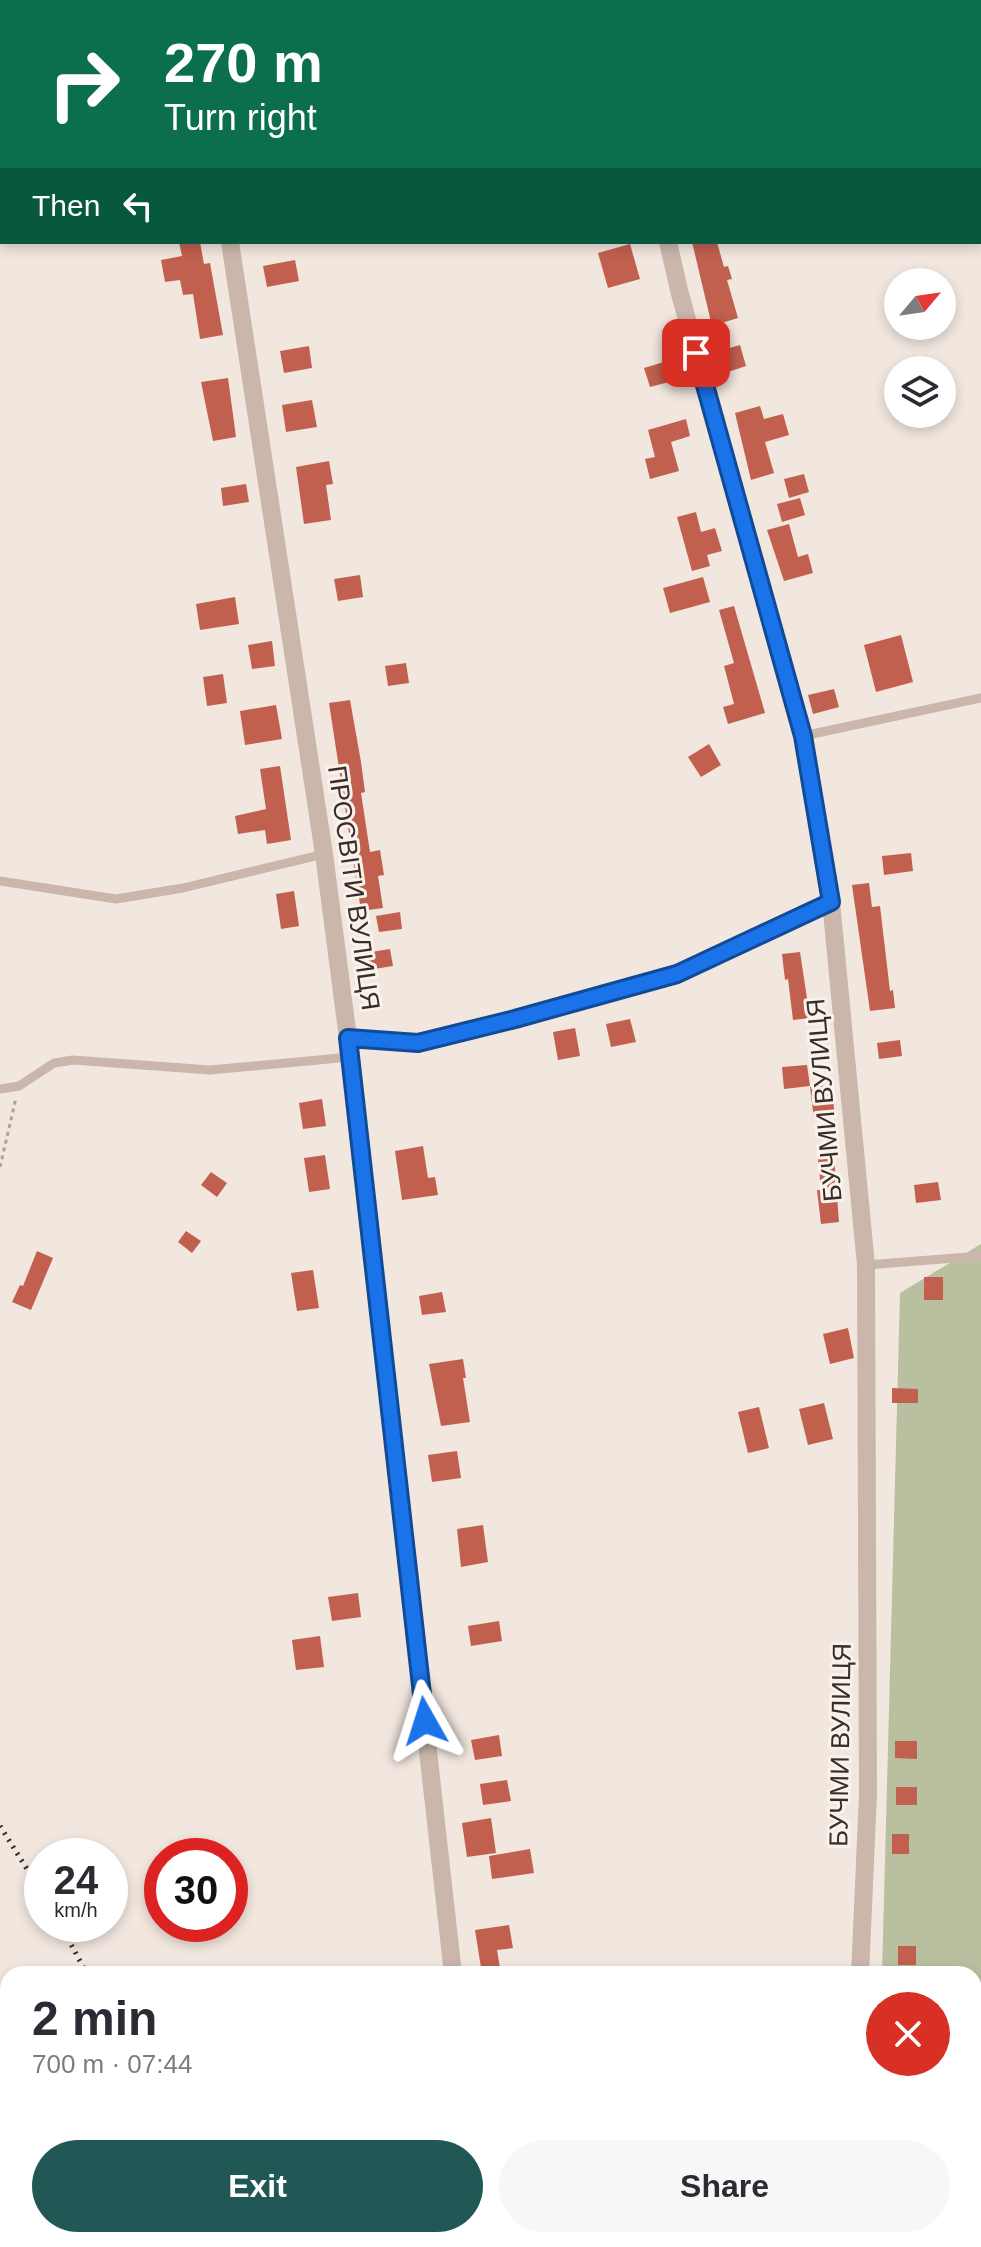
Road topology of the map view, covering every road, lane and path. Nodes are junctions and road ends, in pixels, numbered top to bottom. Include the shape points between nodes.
1 (230, 244) edge
2 (668, 244) edge
3 (981, 698) edge
4 (803, 736) junction
5 (324, 854) junction
6 (0, 881) edge
7 (831, 902) junction
8 (348, 1038) junction
9 (350, 1057) junction
10 (19, 1086) junction
11 (0, 1089) edge
12 (0, 1167) edge
13 (981, 1256) edge
14 (866, 1265) junction
15 (452, 1966) edge
16 (860, 1966) edge

1 - 5 street, ПРОСВІТИ ВУЛИЦЯ
2 - 4 street, БУЧМИ ВУЛИЦЯ
3 - 4 lane
4 - 7 street, БУЧМИ ВУЛИЦЯ
5 - 6 lane via 116,899
5 - 8 street, ПРОСВІТИ ВУЛИЦЯ
7 - 8 lane via 662,979 418,1043
7 - 14 street, БУЧМИ ВУЛИЦЯ
8 - 9 street, ПРОСВІТИ ВУЛИЦЯ
9 - 10 lane via 210,1070 73,1060 54,1063
9 - 15 street, ПРОСВІТИ ВУЛИЦЯ
10 - 11 lane
10 - 12 path
13 - 14 lane
14 - 16 street, БУЧМИ ВУЛИЦЯ via 868,1795

